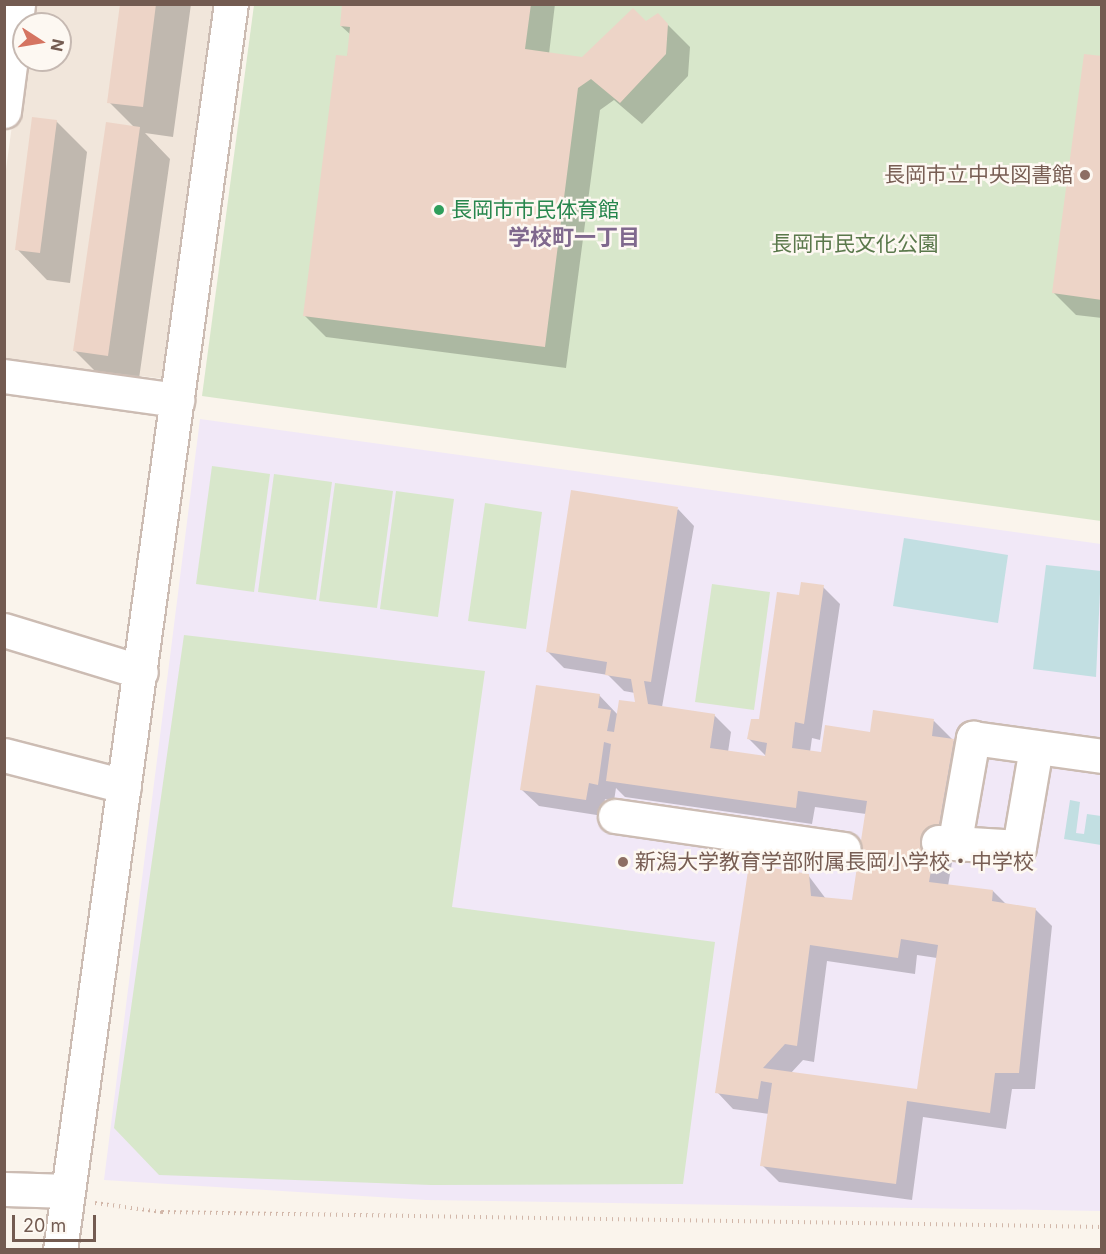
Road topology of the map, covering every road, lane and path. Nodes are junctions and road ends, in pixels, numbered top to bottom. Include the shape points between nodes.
1 (18, 4) edge
2 (231, 4) edge
3 (4, 111) edge
4 (4, 376) edge
5 (177, 400) junction
6 (4, 630) edge
7 (141, 672) junction
8 (1036, 748) junction
9 (4, 755) edge
10 (1101, 756) edge
11 (124, 786) junction
12 (615, 816) dead end
13 (844, 849) dead end
14 (4, 1189) edge
15 (72, 1203) junction
16 (1101, 1227) edge
17 (60, 1250) edge

1 - 3 street
2 - 5 street
4 - 5 street
5 - 7 street
6 - 7 street
7 - 11 street
8 - 8 street via 973,738 946,841 1018,847
8 - 10 street
9 - 11 street
11 - 15 street
12 - 13 street
14 - 15 street
15 - 16 path via 174,1212
15 - 17 street

